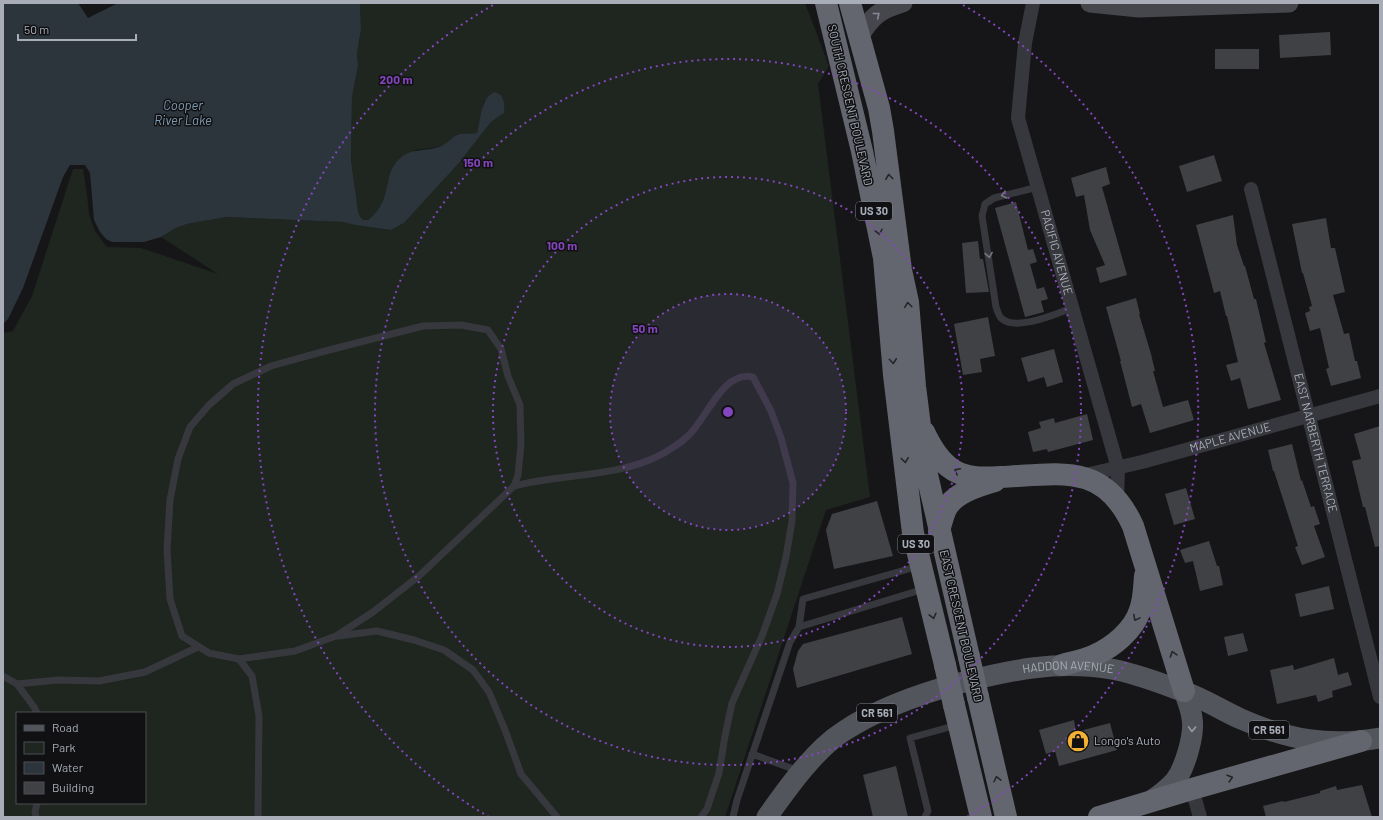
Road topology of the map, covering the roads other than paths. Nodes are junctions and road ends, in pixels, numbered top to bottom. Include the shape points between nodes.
1 (826, 3) edge
2 (850, 3) edge
3 (903, 3) edge
4 (1033, 3) edge
5 (1091, 3) edge
6 (1267, 3) edge
7 (1289, 3) edge
8 (859, 37) junction
9 (1038, 187) junction
10 (1251, 189) dead end
11 (1072, 308) junction
12 (915, 386) joint
13 (1380, 396) edge
14 (1309, 416) junction
15 (910, 423) junction
16 (1118, 468) junction
17 (1008, 476) junction
18 (1080, 476) junction
19 (514, 486) junction
20 (1117, 500) junction
21 (939, 531) junction
22 (921, 565) junction
23 (1145, 567) junction
24 (926, 589) junction
25 (799, 627) junction
26 (336, 636) junction
27 (198, 647) junction
28 (239, 659) junction
29 (1062, 665) junction
30 (3, 676) edge
31 (18, 684) junction
32 (1184, 691) junction
33 (1380, 697) edge
34 (36, 712) edge
35 (957, 715) junction
36 (1370, 740) edge
37 (752, 754) junction
38 (1186, 757) junction
39 (802, 772) junction
40 (1192, 789) junction
41 (783, 795) junction
42 (1150, 802) junction
43 (37, 804) edge
44 (34, 815) edge
45 (258, 817) edge
46 (557, 817) edge
47 (701, 817) edge
48 (733, 817) edge
49 (761, 817) edge
50 (767, 817) edge
51 (781, 817) edge
52 (925, 817) edge
53 (981, 817) edge
54 (1006, 817) edge
55 (1099, 817) edge
56 (1200, 817) edge

1 -> 15 highway, SOUTH CRESCENT BOULEVARD / US 30 via 862,151 884,258 894,375
2 - 8 highway, SOUTH CRESCENT BOULEVARD / US 30
8 -> 3 street via 875,16 888,7
4 - 9 street, PACIFIC AVENUE via 1025,43 1018,118
5 - 6 street via 1139,8
6 - 7 street
12 -> 8 highway, SOUTH CRESCENT BOULEVARD / US 30 via 908,302 901,270 883,131
9 - 11 street, PACIFIC AVENUE
9 -> 11 lane via 994,198 985,204 982,216 996,307 1001,318 1012,323 1029,322
10 - 14 street, EAST NARBERTH TERRACE
11 - 16 street, PACIFIC AVENUE
12 - 15 highway, EAST CRESCENT BOULEVARD / US 30
13 - 14 street, MAPLE AVENUE
14 - 16 street, MAPLE AVENUE
14 - 33 street, EAST NARBERTH TERRACE
17 -> 15 highway via 980,478 952,470
15 - 21 highway, EAST CRESCENT BOULEVARD / US 30 via 925,466
15 -> 22 highway, EAST CRESCENT BOULEVARD / US 30 via 913,533
16 - 18 street, MAPLE AVENUE
16 - 20 street, PACIFIC AVENUE
17 - 18 highway via 1060,473
17 - 21 highway via 976,486 952,501 946,509
18 - 20 highway via 1091,479 1110,491
19 - 26 lane via 419,576 373,612
19 - 27 lane via 518,475 521,444 520,405 500,349 488,330 461,325 423,326 271,366 233,384 209,405 190,427 178,459 170,500 167,550 170,599 182,636
19 - 47 lane via 560,477 595,474 650,459 674,447 690,435 721,390 738,378 746,375 753,377 771,411 781,438 793,483 792,521 777,594 762,636 732,703 719,773 707,809
20 - 23 highway via 1133,526
54 -> 21 highway, EAST CRESCENT BOULEVARD / US 30, bridge
22 - 24 highway, EAST CRESCENT BOULEVARD / US 30
22 - 25 lane via 803,599
23 -> 29 highway via 1144,593 1140,610 1128,630 1112,645 1095,655
32 -> 23 highway
24 - 25 lane
24 -> 35 highway, EAST CRESCENT BOULEVARD / US 30, bridge
25 - 37 lane via 790,642
26 - 28 lane via 294,651
26 - 46 lane via 377,631 414,640 444,650 473,670 489,692 520,774
27 - 28 lane via 209,653
27 - 31 lane via 145,672 107,680 58,680
28 - 45 lane via 252,676 259,716
29 - 32 main road, HADDON AVENUE / CR 561 via 1112,669
29 - 39 main road, HADDON AVENUE / CR 561 via 998,673 928,692 897,704 843,731 826,745
30 - 31 lane
31 - 34 lane
32 - 36 main road, HADDON AVENUE / CR 561 via 1240,718 1298,738 1321,741
32 -> 38 main road via 1193,729
35 - 52 lane via 910,738 928,811
35 - 53 highway, EAST CRESCENT BOULEVARD / US 30
40 -> 36 highway
37 - 39 lane
37 - 48 lane
38 - 40 main road
38 - 42 main road via 1176,779 1166,791
39 - 41 main road, HADDON AVENUE / CR 561
40 - 42 highway
40 - 56 street
41 - 49 main road, HADDON AVENUE / CR 561
41 - 50 main road, HADDON AVENUE / CR 561
41 - 51 main road
42 - 55 highway
43 - 44 lane

